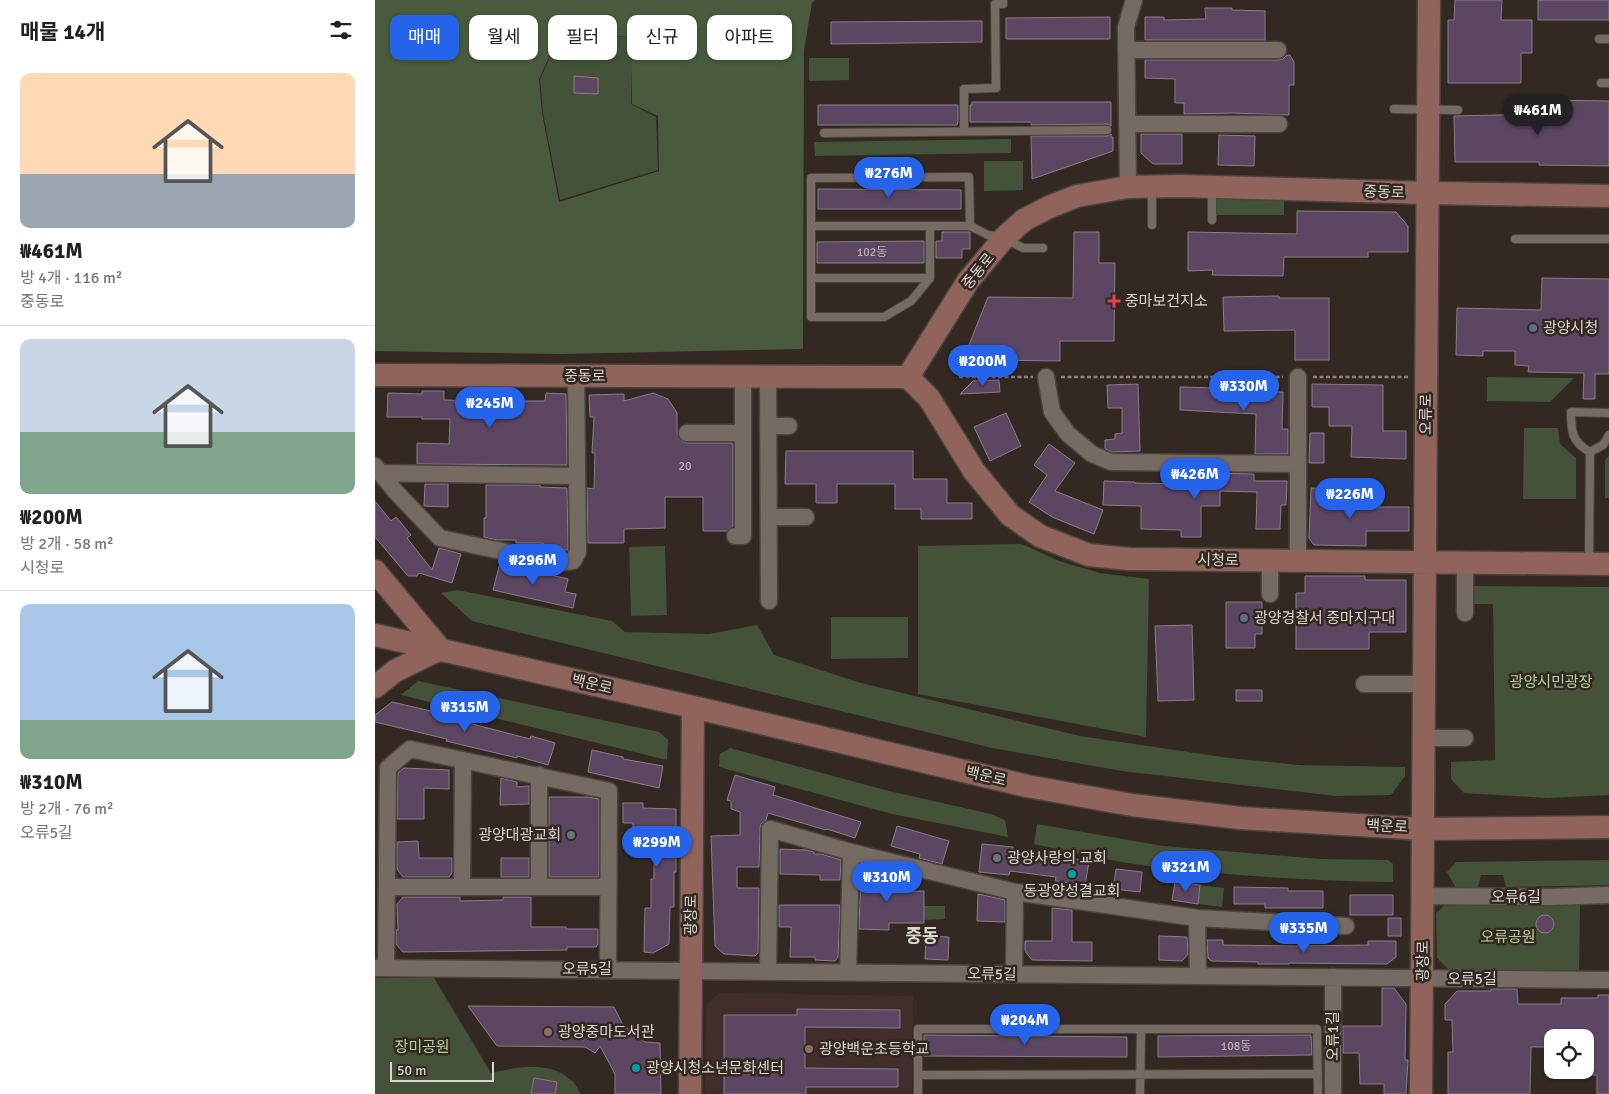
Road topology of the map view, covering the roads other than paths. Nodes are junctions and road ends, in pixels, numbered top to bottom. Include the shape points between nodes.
1 (1003, 0) edge
2 (1134, 0) edge
3 (1429, 0) edge
4 (1599, 39) dead end
5 (1609, 39) edge
6 (1126, 50) junction
7 (1278, 50) dead end
8 (1394, 109) dead end
9 (1428, 110) junction
10 (1458, 110) dead end
11 (1127, 124) junction
12 (1279, 124) dead end
13 (1107, 130) dead end
14 (964, 131) junction
15 (824, 132) dead end
16 (1128, 187) junction
17 (1152, 187) junction
18 (1212, 187) junction
19 (1428, 193) junction
20 (1609, 196) edge
21 (1212, 220) dead end
22 (1152, 225) dead end
23 (811, 226) junction
24 (930, 226) junction
25 (970, 226) junction
26 (1004, 238) junction
27 (1515, 239) dead end
28 (1609, 239) edge
29 (1043, 248) dead end
30 (811, 278) junction
31 (930, 278) junction
32 (375, 375) edge
33 (576, 376) junction
34 (743, 376) junction
35 (768, 376) junction
36 (908, 377) junction
37 (1046, 377) road end
38 (1298, 377) road end
39 (1609, 412) edge
40 (768, 426) junction
41 (789, 426) dead end
42 (687, 433) dead end
43 (743, 433) junction
44 (1609, 435) edge
45 (1590, 452) junction
46 (1298, 464) junction
47 (378, 470) edge
48 (577, 476) junction
49 (769, 517) junction
50 (806, 517) dead end
51 (735, 536) dead end
52 (1270, 561) junction
53 (1298, 561) junction
54 (1425, 562) junction
55 (1465, 563) junction
56 (1599, 564) edge
57 (375, 571) edge
58 (1270, 594) dead end
59 (769, 601) dead end
60 (1465, 614) dead end
61 (375, 635) edge
62 (440, 650) junction
63 (1364, 684) dead end
64 (1425, 684) junction
65 (375, 687) edge
66 (693, 707) junction
67 (1424, 738) junction
68 (1465, 738) dead end
69 (463, 760) junction
70 (539, 775) junction
71 (1609, 826) edge
72 (1424, 829) junction
73 (851, 852) junction
74 (388, 887) junction
75 (462, 887) junction
76 (539, 887) junction
77 (607, 887) junction
78 (1015, 892) junction
79 (1609, 895) edge
80 (1423, 896) junction
81 (1197, 918) junction
82 (1346, 926) dead end
83 (381, 968) edge
84 (608, 970) junction
85 (691, 970) junction
86 (768, 971) junction
87 (848, 972) junction
88 (1014, 974) junction
89 (1198, 976) junction
90 (1333, 977) junction
91 (1423, 978) junction
92 (1609, 980) edge
93 (1141, 1029) junction
94 (1318, 1074) junction
95 (918, 1075) junction
96 (1140, 1075) junction
97 (690, 1094) edge
98 (918, 1094) edge
99 (1140, 1094) edge
100 (1318, 1094) edge
101 (1333, 1094) edge
102 (1421, 1094) edge

1 - 14 lane via 1003,4 995,4 996,88 964,88
2 - 6 street via 1126,27
3 - 9 street, 오류로
4 - 5 lane
6 - 7 street
6 - 11 street
8 - 9 lane
9 - 10 lane
9 - 19 street, 오류로
11 - 12 street
11 - 16 street
13 - 14 lane
14 - 15 lane
16 - 17 street, 중동로
16 - 26 street, 중동로 via 1077,196 1049,207 1024,220
17 - 18 street, 중동로
17 - 22 lane
18 - 19 street, 중동로
18 - 21 lane
19 - 20 street, 중동로
19 - 54 street, 오류로
23 - 24 lane
23 - 25 lane via 811,178 969,177
23 - 30 lane
24 - 25 lane
24 - 31 lane
25 - 26 lane
26 - 29 lane via 1023,248
26 - 36 street, 중동로 via 968,282
27 - 28 lane
30 - 31 lane
30 - 31 lane via 811,317 884,317 911,301
32 - 33 street, 중동로
33 - 34 street, 중동로
33 - 48 street
34 - 35 street, 중동로
34 - 43 street
35 - 36 street, 중동로
35 - 40 street
36 - 52 street, 시청로 via 923,391 974,470 1010,515 1040,536 1089,555 1129,559
37 - 46 street via 1052,412 1068,434 1092,454 1111,462
38 - 46 street
39 - 45 lane via 1571,412 1573,436
40 - 41 street
40 - 49 street
42 - 43 street
43 - 51 street via 743,536
44 - 45 lane via 1603,445
45 - 56 lane
46 - 53 street
47 - 48 street
47 - 48 street via 440,538 558,563 573,561 577,552
49 - 50 street
49 - 59 street
52 - 53 street, 시청로
52 - 58 street
53 - 54 street, 시청로
54 - 55 street, 시청로
54 - 64 street, 오류로
55 - 56 street, 시청로
55 - 60 street
57 - 62 street
61 - 62 street, 백운로
62 - 65 street via 395,671
62 - 66 street, 백운로
63 - 64 street
64 - 67 street, 오류로
66 - 72 street, 백운로 via 1027,786 1132,805 1240,818
66 - 85 street, 광장로
67 - 68 street
67 - 72 street, 오류로
69 - 70 street
69 - 74 street via 410,749 388,768
69 - 75 street
70 - 76 street
70 - 77 street via 609,791
71 - 72 street, 백운로
72 - 80 street, 광장로
73 - 78 street
73 - 86 street via 770,829
73 - 87 street
74 - 75 street
74 - 83 street
75 - 76 street
76 - 77 street
77 - 84 street
78 - 81 street
78 - 88 street
79 - 80 street, 오류6길
80 - 91 street, 광장로
81 - 82 street
81 - 89 street
83 - 84 street, 오류5길
84 - 85 street, 오류5길
85 - 86 street, 오류5길
85 - 97 street, 광장로
86 - 87 street, 오류5길
87 - 88 street, 오류5길
88 - 89 street, 오류5길
89 - 90 street, 오류5길
90 - 91 street, 오류5길
90 - 101 street, 오류1길
91 - 92 street, 오류5길
91 - 102 street, 광장로
93 - 94 lane via 1317,1029
93 - 95 lane via 918,1029
93 - 96 lane
94 - 96 lane
94 - 100 lane
95 - 96 lane
95 - 98 lane
96 - 99 lane

